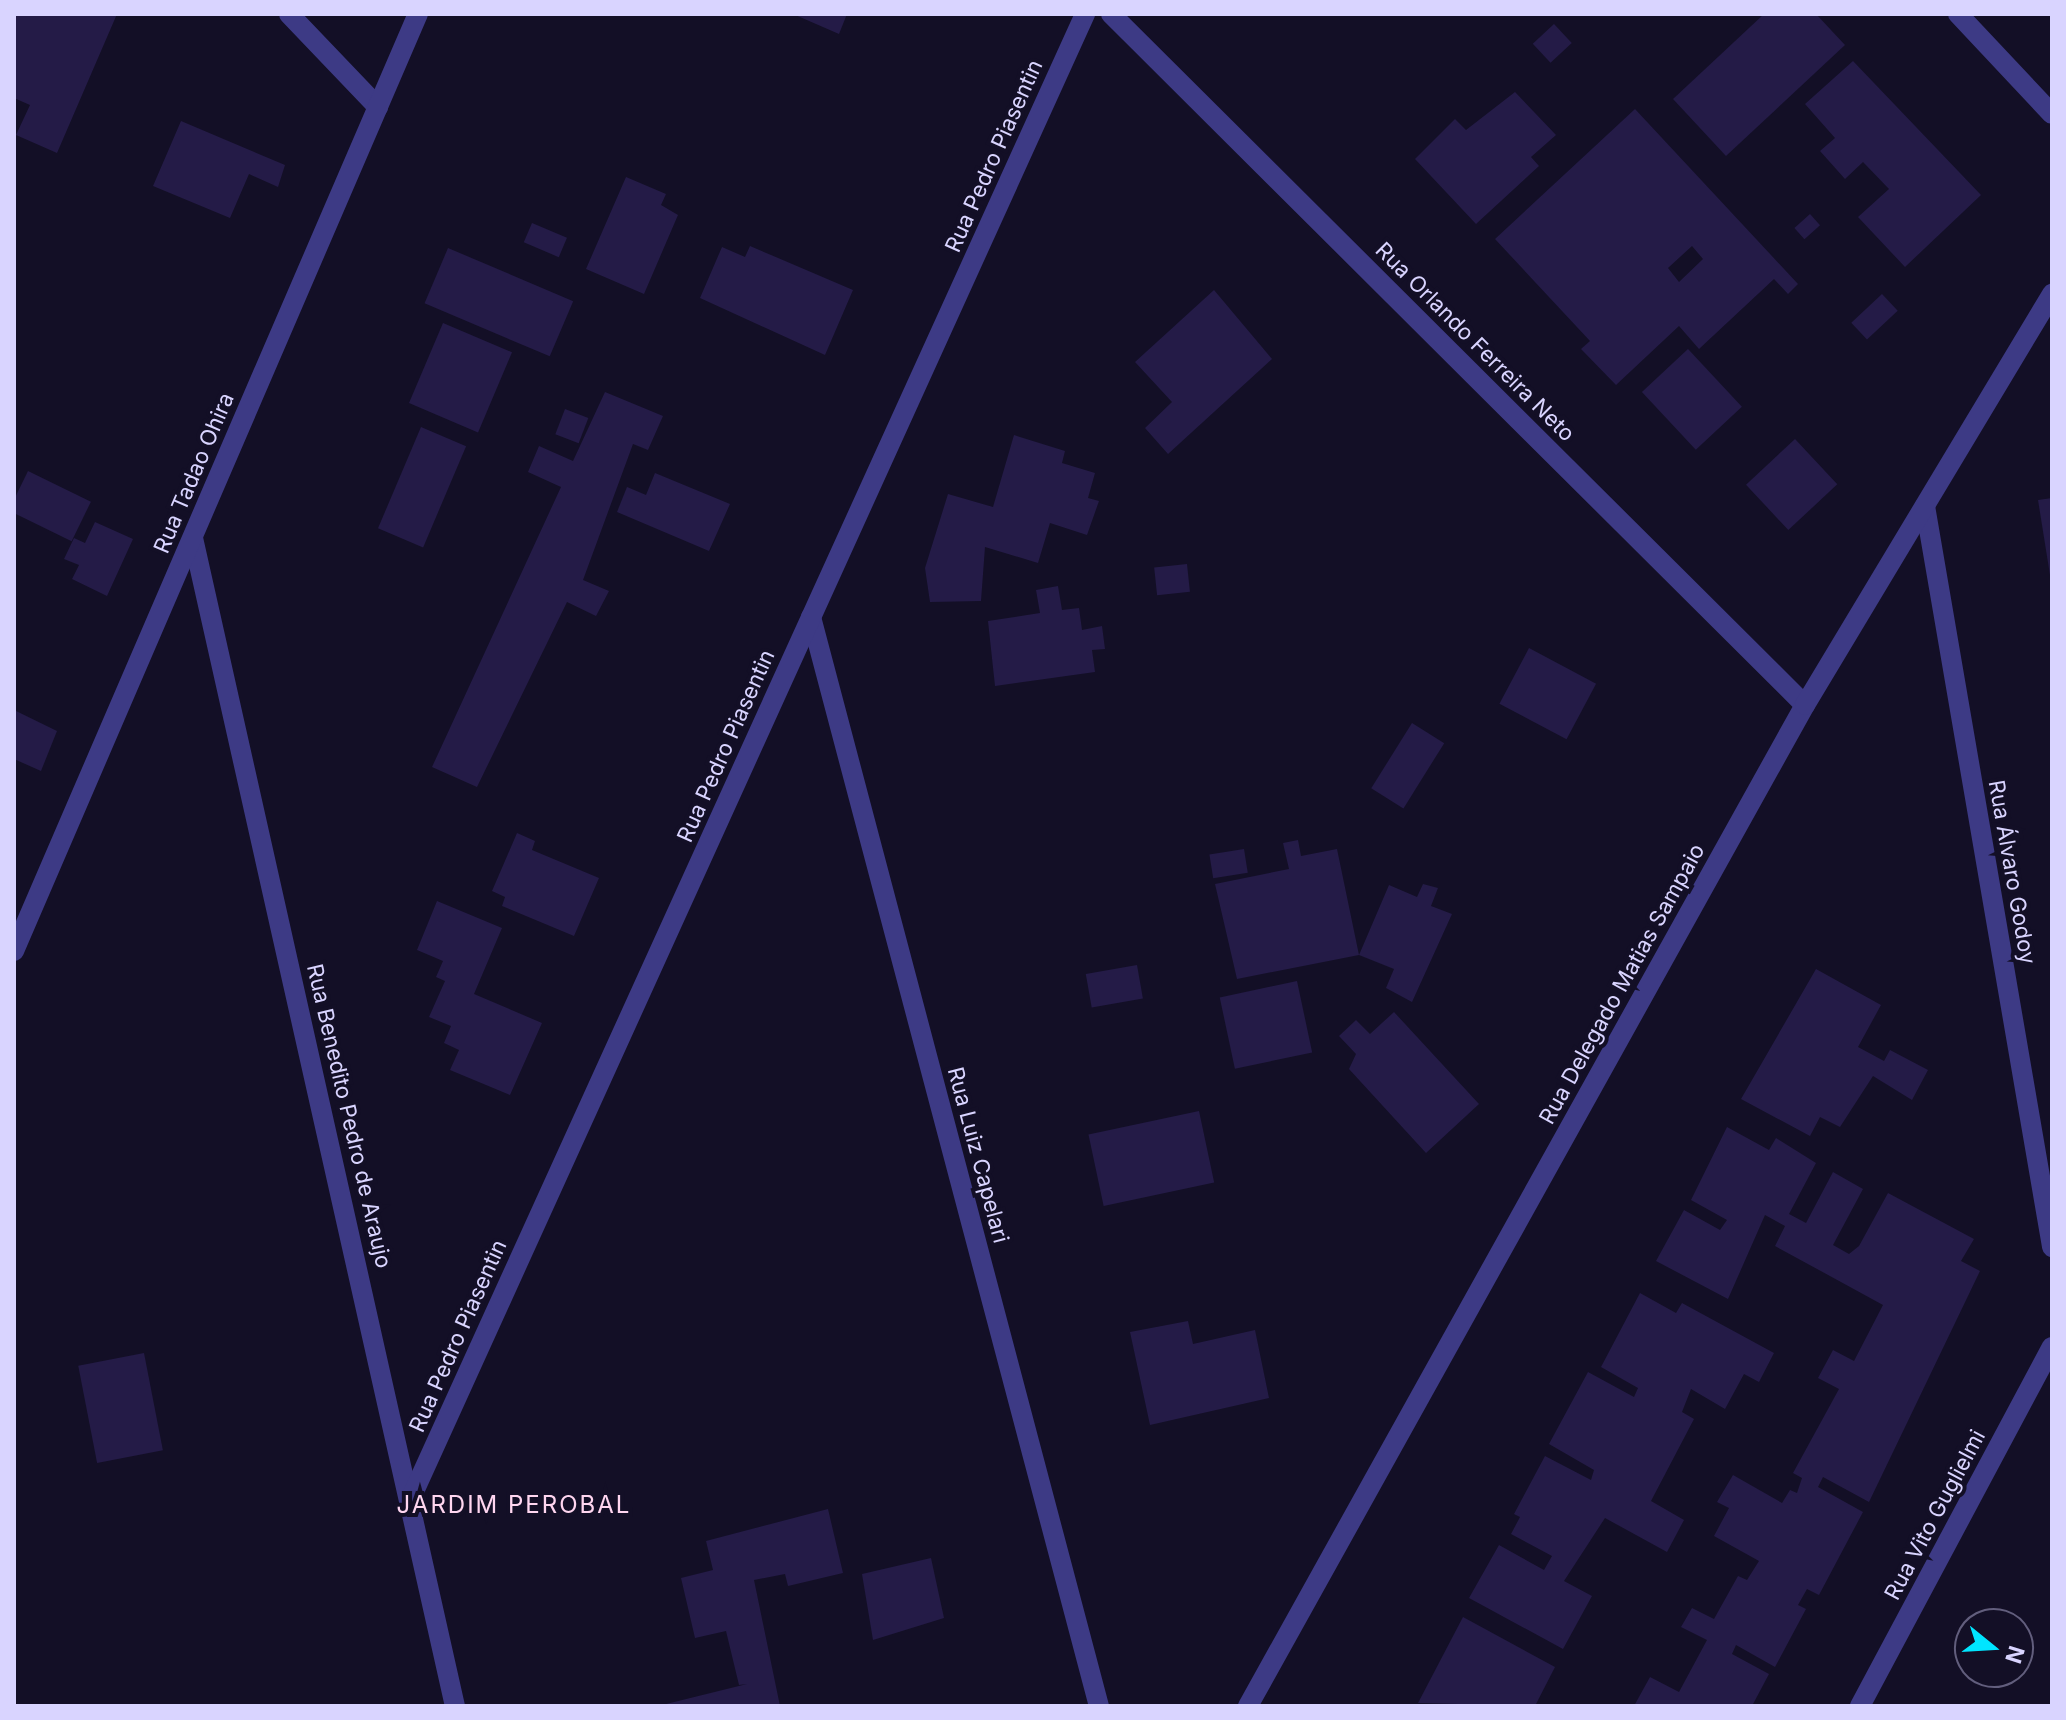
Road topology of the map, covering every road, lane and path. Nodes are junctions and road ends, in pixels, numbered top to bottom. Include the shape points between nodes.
1 (289, 14) edge
2 (418, 14) edge
3 (1085, 14) edge
4 (1111, 14) edge
5 (1958, 14) edge
6 (378, 107) junction
7 (2052, 114) edge
8 (2052, 294) edge
9 (1925, 506) junction
10 (193, 538) junction
11 (811, 617) junction
12 (1805, 705) junction
13 (14, 951) edge
14 (2052, 1247) edge
15 (2052, 1347) edge
16 (411, 1498) junction
17 (455, 1706) edge
18 (1099, 1706) edge
19 (1248, 1706) edge
20 (1860, 1706) edge

1 - 6 street
2 - 6 street, Rua Tadao Ohira
3 - 11 street, Rua Pedro Piasentin
4 - 12 street, Rua Orlando Ferreira Neto
5 - 7 street
6 - 10 street, Rua Tadao Ohira
8 - 9 street, Rua Delegado Matias Sampaio
9 - 12 street, Rua Delegado Matias Sampaio
9 - 14 street, Rua Álvaro Godoy
10 - 13 street, Rua Tadao Ohira
10 - 16 street, Rua Benedito Pedro de Araujo
11 - 16 street, Rua Pedro Piasentin
11 - 18 street, Rua Luiz Capelari
12 - 19 street, Rua Delegado Matias Sampaio
15 - 20 street, Rua Vito Guglielmi
16 - 17 street, Rua Benedito Pedro de Araujo

